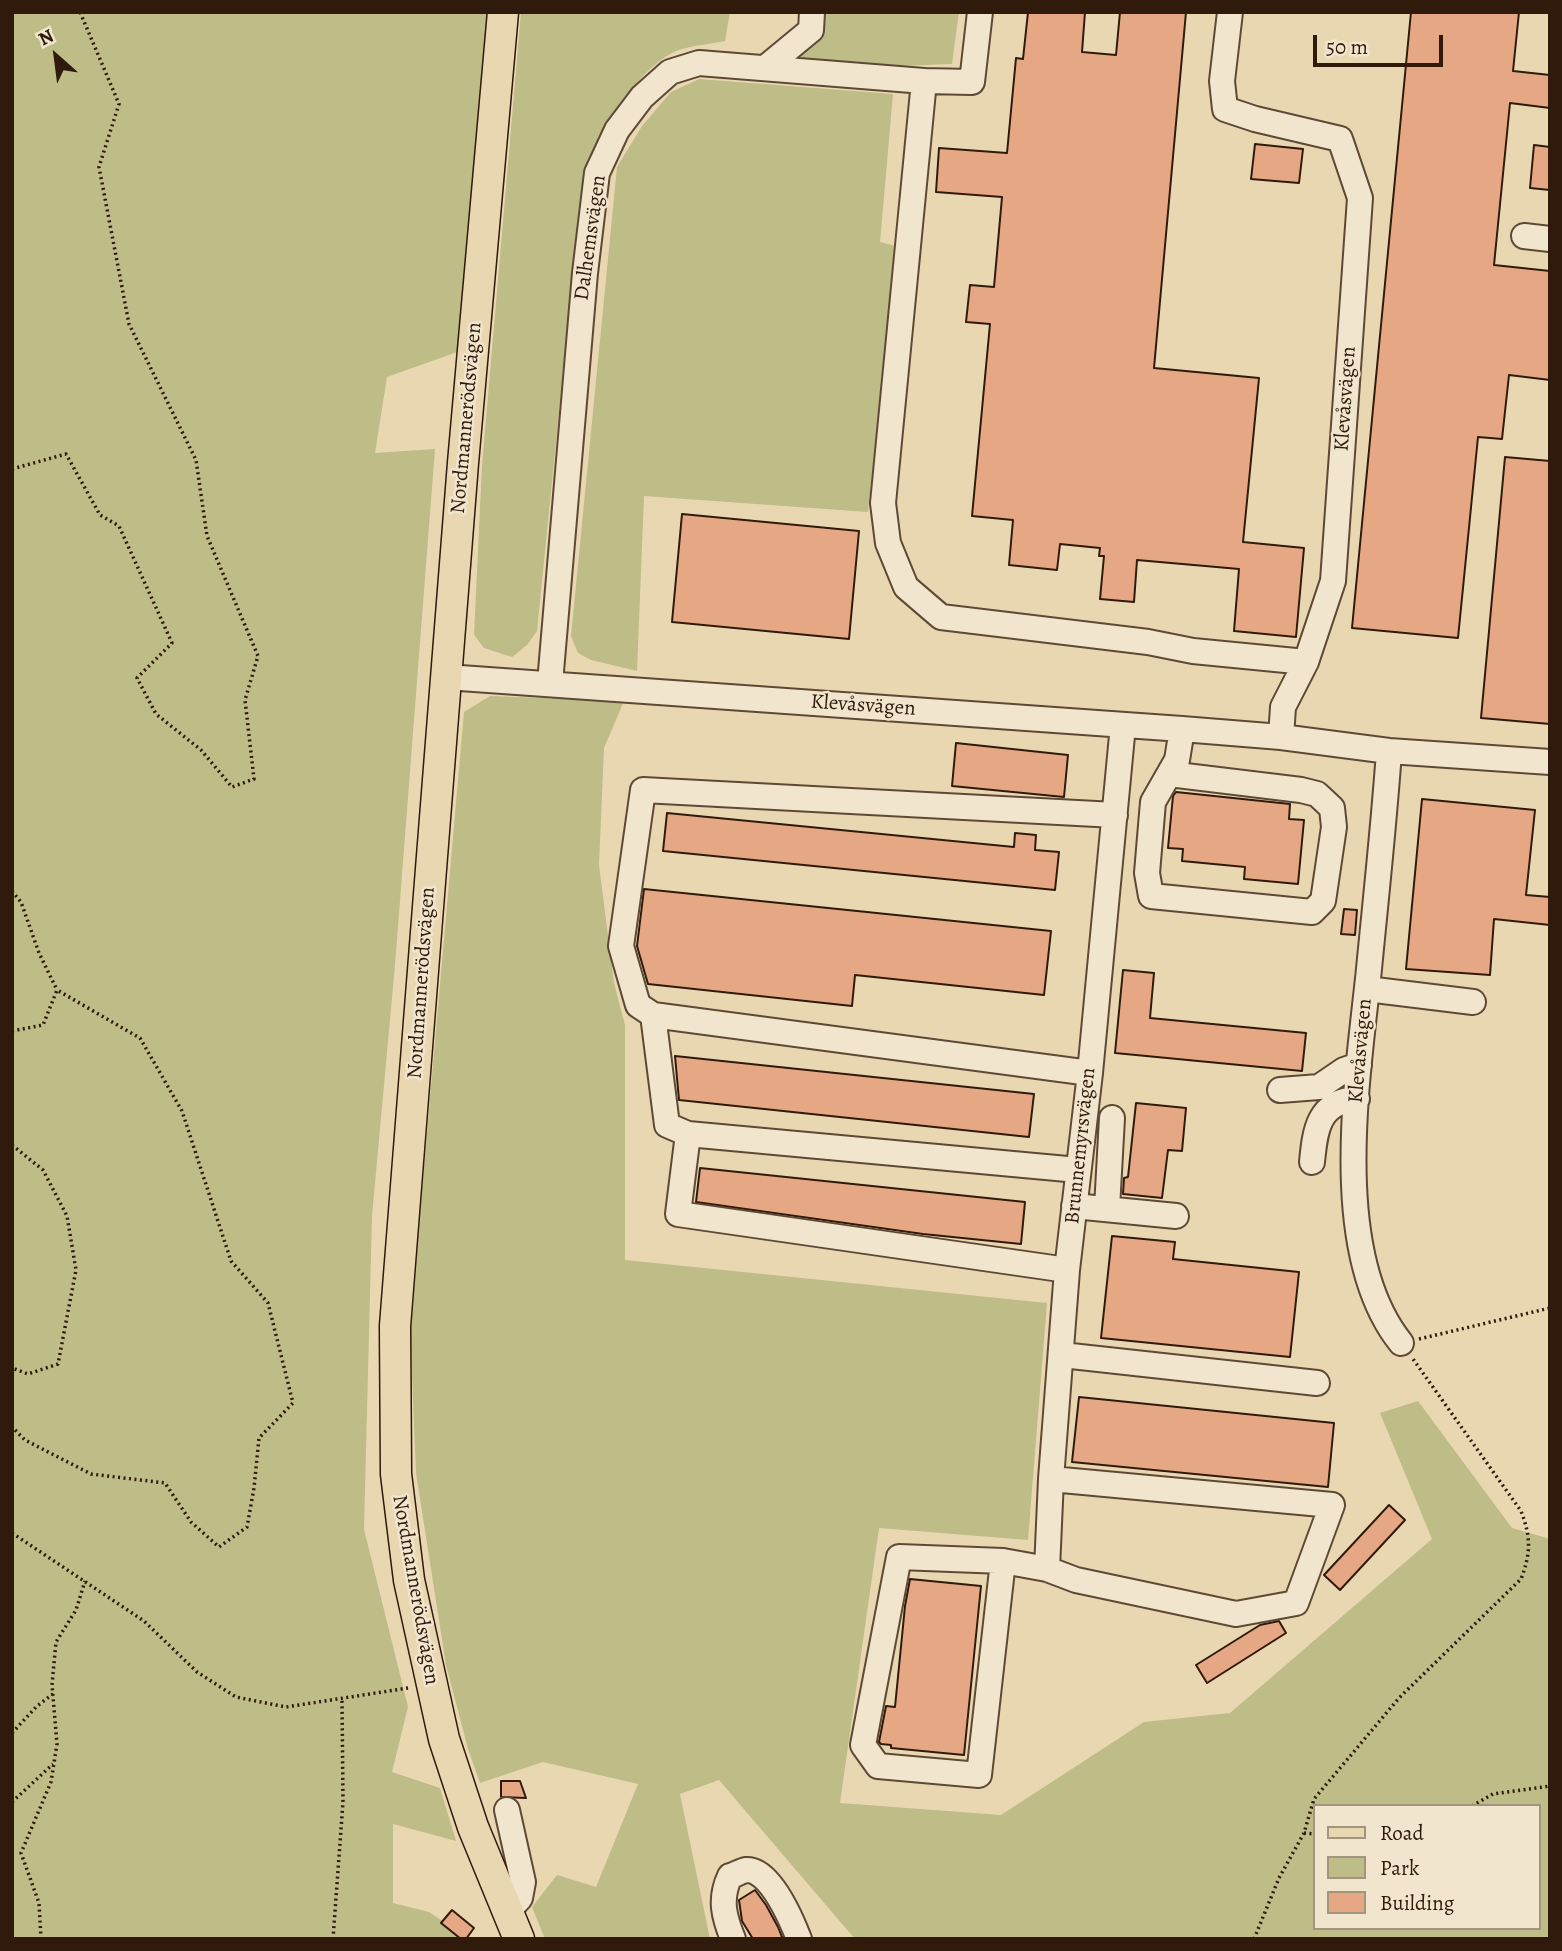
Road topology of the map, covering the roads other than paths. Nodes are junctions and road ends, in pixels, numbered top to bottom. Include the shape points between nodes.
1 (503, 12) edge
2 (812, 12) edge
3 (980, 12) edge
4 (1230, 12) edge
5 (765, 68) junction
6 (923, 81) junction
7 (1524, 236) dead end
8 (1550, 239) edge
9 (1306, 662) junction
10 (446, 677) junction
11 (550, 683) junction
12 (1123, 725) junction
13 (1182, 729) junction
14 (1281, 737) junction
15 (1389, 751) junction
16 (1550, 762) edge
17 (1169, 774) junction
18 (1115, 815) junction
19 (1367, 989) junction
20 (1473, 1002) dead end
21 (653, 1015) junction
22 (1359, 1065) junction
23 (1090, 1073) junction
24 (1280, 1090) dead end
25 (1357, 1099) junction
26 (1112, 1118) dead end
27 (688, 1134) junction
28 (1312, 1162) dead end
29 (1079, 1170) junction
30 (1074, 1206) junction
31 (1107, 1208) junction
32 (1176, 1216) dead end
33 (1068, 1270) junction
34 (1401, 1343) road end
35 (1062, 1355) junction
36 (1317, 1382) dead end
37 (1051, 1479) junction
38 (1003, 1561) junction
39 (1047, 1569) junction
40 (507, 1810) dead end
41 (513, 1925) edge
42 (733, 1939) edge
43 (799, 1939) edge

1 - 10 main road, Nordmannerödsvägen
2 - 5 street via 811,30
3 - 6 street, Dalhemsvägen via 972,82
4 - 9 street, Klevåsvägen via 1222,81 1225,109 1340,138 1360,198 1333,581
5 - 6 street, Dalhemsvägen
5 - 11 street, Dalhemsvägen via 699,63 670,72 642,97 617,130 597,173 584,273
6 - 9 street via 883,503 888,543 906,587 941,617
7 - 8 street
9 - 14 street, Klevåsvägen via 1283,707
10 - 11 street, Klevåsvägen
10 - 41 main road, Nordmannerödsvägen via 395,1326 396,1475 409,1580 444,1740
11 - 12 street, Klevåsvägen
12 - 13 street, Klevåsvägen
12 - 18 street, Brunnemyrsvägen
13 - 14 street, Klevåsvägen
13 - 17 street via 1177,760
14 - 15 street, Klevåsvägen
15 - 16 street, Klevåsvägen
15 - 19 street, Klevåsvägen
17 - 17 street via 1317,794 1332,808 1334,827 1323,901 1312,912 1151,896 1147,873 1153,803
18 - 21 street via 643,789 621,946 638,1005
18 - 23 street, Brunnemyrsvägen
19 - 20 street
19 - 22 street, Klevåsvägen
21 - 23 street
21 - 27 street via 667,1125
22 - 24 street via 1319,1087
22 - 25 street, Klevåsvägen
23 - 29 street, Brunnemyrsvägen
25 - 28 street via 1345,1099 1318,1121
25 - 34 street, Klevåsvägen via 1354,1164 1361,1250 1377,1305
26 - 31 street
27 - 29 street
27 - 33 street via 678,1214
29 - 30 street, Brunnemyrsvägen
30 - 31 street
30 - 33 street, Brunnemyrsvägen
31 - 32 street
33 - 35 street, Brunnemyrsvägen
35 - 36 street
35 - 37 street, Brunnemyrsvägen
37 - 39 street, Brunnemyrsvägen
37 - 39 street via 1332,1505 1296,1603 1236,1614 1076,1580
38 - 38 street via 898,1557 863,1745 878,1766 979,1774
38 - 39 street
40 - 41 street via 523,1882
42 - 43 street via 723,1915 723,1889 730,1876 747,1870 759,1873 775,1891

